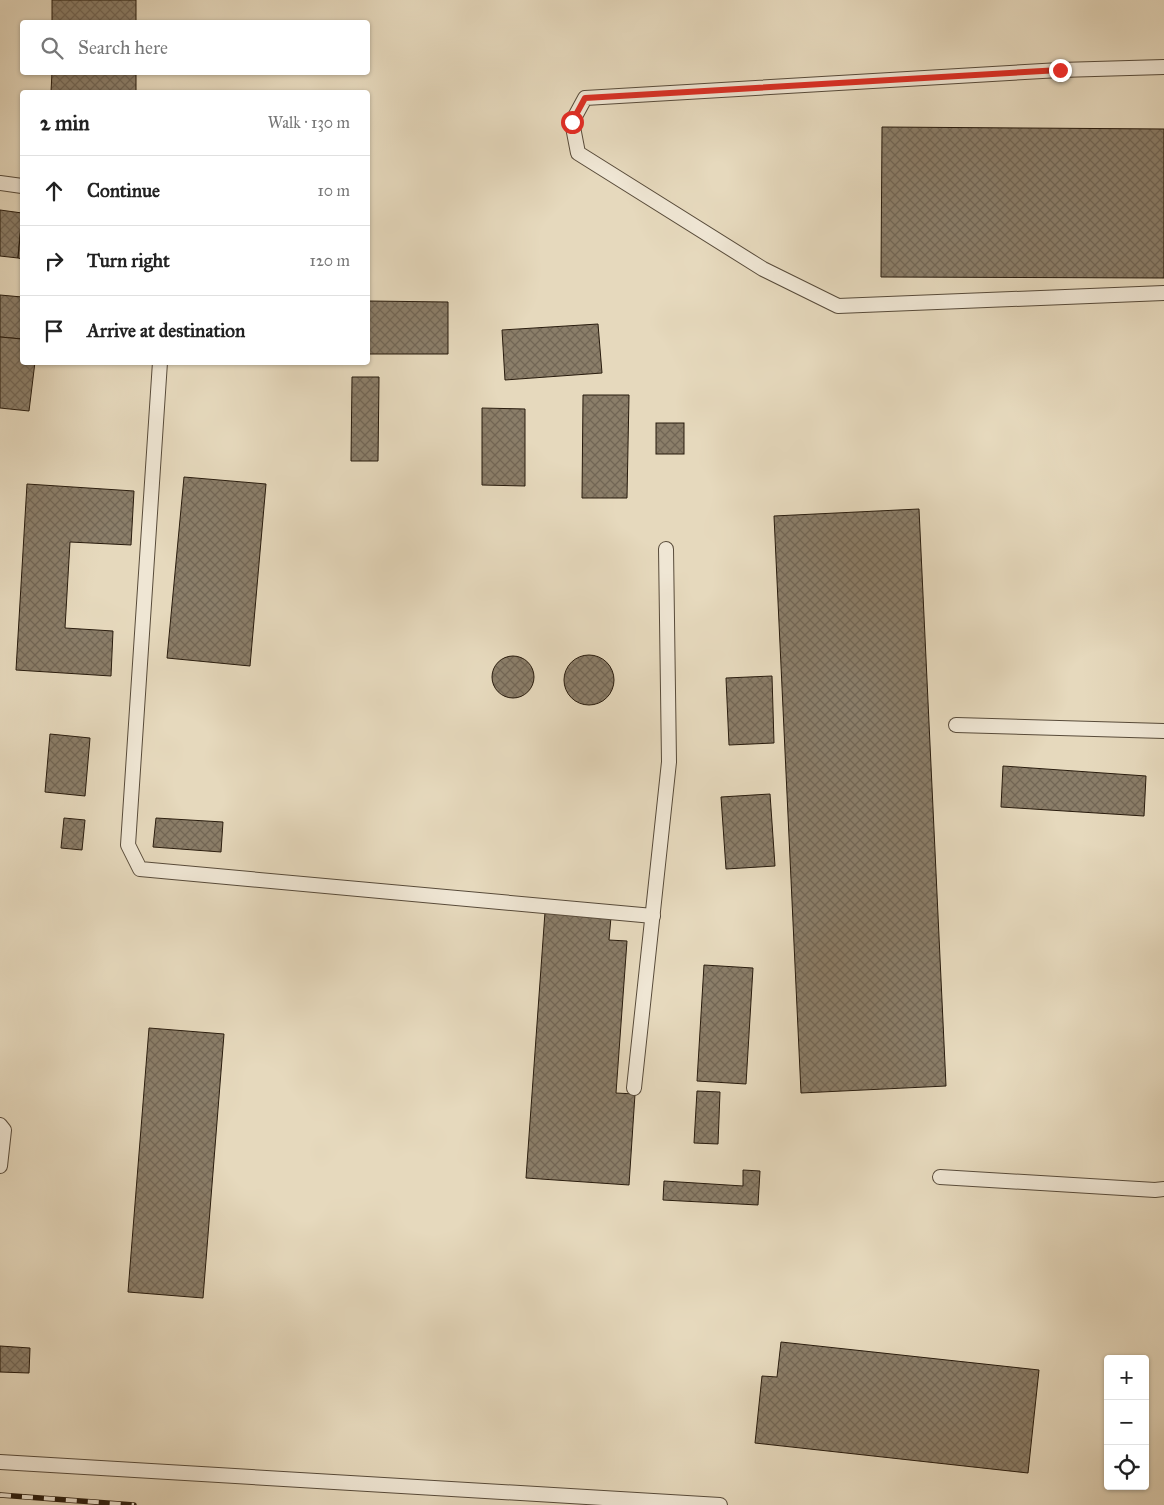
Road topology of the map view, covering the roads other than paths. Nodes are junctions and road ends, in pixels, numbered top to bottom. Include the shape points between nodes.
1 (1164, 67) edge
2 (0, 183) edge
3 (20, 186) edge
4 (1164, 293) edge
5 (160, 365) edge
6 (666, 548) dead end
7 (956, 724) dead end
8 (1164, 731) edge
9 (653, 916) junction
10 (634, 1088) dead end
11 (0, 1125) edge
12 (0, 1166) edge
13 (940, 1177) dead end
14 (1164, 1189) edge
15 (0, 1462) edge
16 (720, 1505) edge

1 - 4 lane via 1060,70 585,98 572,122 578,153 763,269 838,306
2 - 3 lane
5 - 9 lane via 128,844 140,869
6 - 9 lane via 668,762
7 - 8 lane
9 - 10 lane
11 - 12 lane via 4,1130
13 - 14 lane
15 - 16 lane

